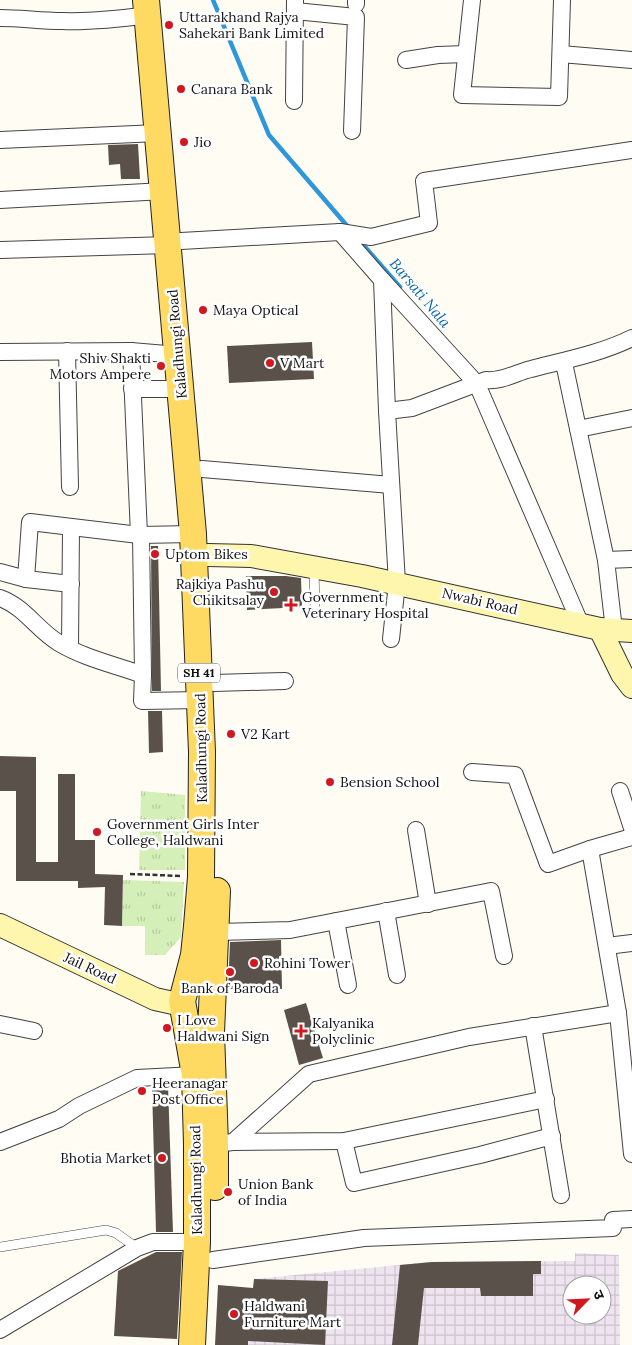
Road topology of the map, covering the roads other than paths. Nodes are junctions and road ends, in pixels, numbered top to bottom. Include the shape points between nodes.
1 (472, 0) edge
2 (562, 0) edge
3 (295, 6) edge
4 (153, 7) edge
5 (0, 18) edge
6 (466, 54) junction
7 (561, 54) junction
8 (406, 60) dead end
9 (632, 60) edge
10 (294, 101) dead end
11 (352, 131) dead end
12 (164, 133) junction
13 (0, 140) edge
14 (632, 150) edge
15 (164, 191) junction
16 (0, 200) edge
17 (349, 234) junction
18 (175, 243) junction
19 (0, 250) edge
20 (382, 280) junction
21 (632, 338) edge
22 (67, 351) junction
23 (131, 351) junction
24 (0, 352) edge
25 (178, 355) junction
26 (564, 363) junction
27 (482, 382) junction
28 (132, 388) junction
29 (181, 389) junction
30 (387, 410) junction
31 (632, 418) edge
32 (578, 429) junction
33 (202, 469) junction
34 (391, 485) junction
35 (70, 486) dead end
36 (71, 528) junction
37 (140, 535) junction
38 (199, 548) junction
39 (632, 559) edge
40 (606, 560) junction
41 (314, 567) junction
42 (0, 572) edge
43 (26, 579) junction
44 (397, 583) junction
45 (71, 584) junction
46 (0, 598) edge
47 (315, 613) dead end
48 (607, 628) edge
49 (391, 639) dead end
50 (70, 648) junction
51 (143, 675) junction
52 (286, 680) dead end
53 (632, 688) edge
54 (207, 692) junction
55 (472, 772) dead end
56 (620, 791) dead end
57 (631, 820) edge
58 (416, 830) dead end
59 (632, 837) edge
60 (590, 849) junction
61 (428, 904) junction
62 (386, 912) junction
63 (336, 921) junction
64 (0, 925) edge
65 (216, 932) junction
66 (632, 943) edge
67 (607, 946) junction
68 (504, 956) dead end
69 (397, 975) dead end
70 (348, 985) dead end
71 (213, 986) junction
72 (184, 995) junction
73 (618, 1013) junction
74 (0, 1024) edge
75 (533, 1026) junction
76 (34, 1031) dead end
77 (200, 1032) junction
78 (627, 1058) edge
79 (194, 1076) junction
80 (629, 1092) edge
81 (546, 1099) junction
82 (552, 1136) junction
83 (344, 1141) junction
84 (0, 1142) edge
85 (215, 1144) junction
86 (632, 1154) edge
87 (561, 1195) dead end
88 (632, 1219) edge
89 (0, 1247) edge
90 (138, 1248) junction
91 (205, 1251) junction
92 (0, 1330) edge
93 (192, 1345) edge
94 (208, 1345) edge

1 - 6 street
2 - 7 street
3 - 10 street
3 - 11 street via 356,17
4 - 5 street via 109,20
4 - 12 main road, Kaladhungi Road / SH 41
6 - 7 street via 462,95 559,97
6 - 8 street
7 - 9 street
12 - 13 street
12 - 15 main road, Kaladhungi Road / SH 41
12 - 18 main road, Kaladhungi Road / SH 41
14 - 17 street via 424,181 429,223 371,237
15 - 16 street
15 - 18 main road, Kaladhungi Road / SH 41
17 - 18 street
17 - 20 street
18 - 19 street
18 - 25 main road, Kaladhungi Road / SH 41
18 - 33 main road, Kaladhungi Road / SH 41
20 - 27 street
20 - 30 street
21 - 26 street via 609,350
22 - 23 street
22 - 24 street
22 - 35 street
23 - 25 street
23 - 28 street
25 - 29 main road, Kaladhungi Road / SH 41
26 - 27 street
26 - 32 street
27 - 30 street via 412,408
27 - 48 street
28 - 29 street
28 - 37 street
29 - 38 main road, Kaladhungi Road / SH 41
30 - 34 street
31 - 32 street
32 - 40 street
33 - 34 street
33 - 38 main road, Kaladhungi Road / SH 41
34 - 44 street
36 - 37 street
36 - 43 street via 30,522
36 - 45 street
37 - 38 street
37 - 51 street
38 - 41 street, Nwabi Road
38 - 54 main road, Kaladhungi Road / SH 41
39 - 40 street
40 - 48 street
41 - 44 street, Nwabi Road
41 - 47 lane
42 - 43 street
43 - 45 street
44 - 48 street, Nwabi Road
44 - 49 street
45 - 50 street
46 - 50 street via 12,602 58,642
48 - 53 street via 622,674
50 - 51 street
51 - 54 street via 142,701
52 - 54 street
54 - 65 main road, Kaladhungi Road / SH 41 via 218,800
54 - 72 main road, Kaladhungi Road / SH 41 via 201,877 194,955
55 - 60 street via 515,776 548,864
56 - 57 street
58 - 61 street
59 - 60 street
60 - 67 street
61 - 62 street
61 - 68 street via 491,891
62 - 63 street
62 - 69 street
63 - 65 street via 290,930
63 - 70 street
64 - 72 street, Jail Road via 154,999
65 - 71 main road, Kaladhungi Road / SH 41
66 - 67 street
67 - 73 street
71 - 72 main road via 200,982
71 - 77 main road, Kaladhungi Road / SH 41
72 - 77 main road, Kaladhungi Road / SH 41
73 - 75 street
73 - 78 street
74 - 76 street
75 - 81 street
75 - 85 street via 469,1037 310,1074
77 - 79 main road, Kaladhungi Road / SH 41
77 - 85 main road, Kaladhungi Road / SH 41
78 - 80 street
79 - 84 street via 137,1078 59,1118
79 - 85 main road, Kaladhungi Road / SH 41
80 - 86 street
81 - 82 street
81 - 83 street
82 - 83 street via 354,1183
82 - 87 street
83 - 85 street
85 - 91 main road, Kaladhungi Road / SH 41
88 - 91 street via 613,1220 613,1228 364,1238
89 - 90 lane via 106,1230
90 - 91 street via 153,1242
90 - 92 street
91 - 93 main road, Kaladhungi Road / SH 41
91 - 94 main road, Kaladhungi Road / SH 41

